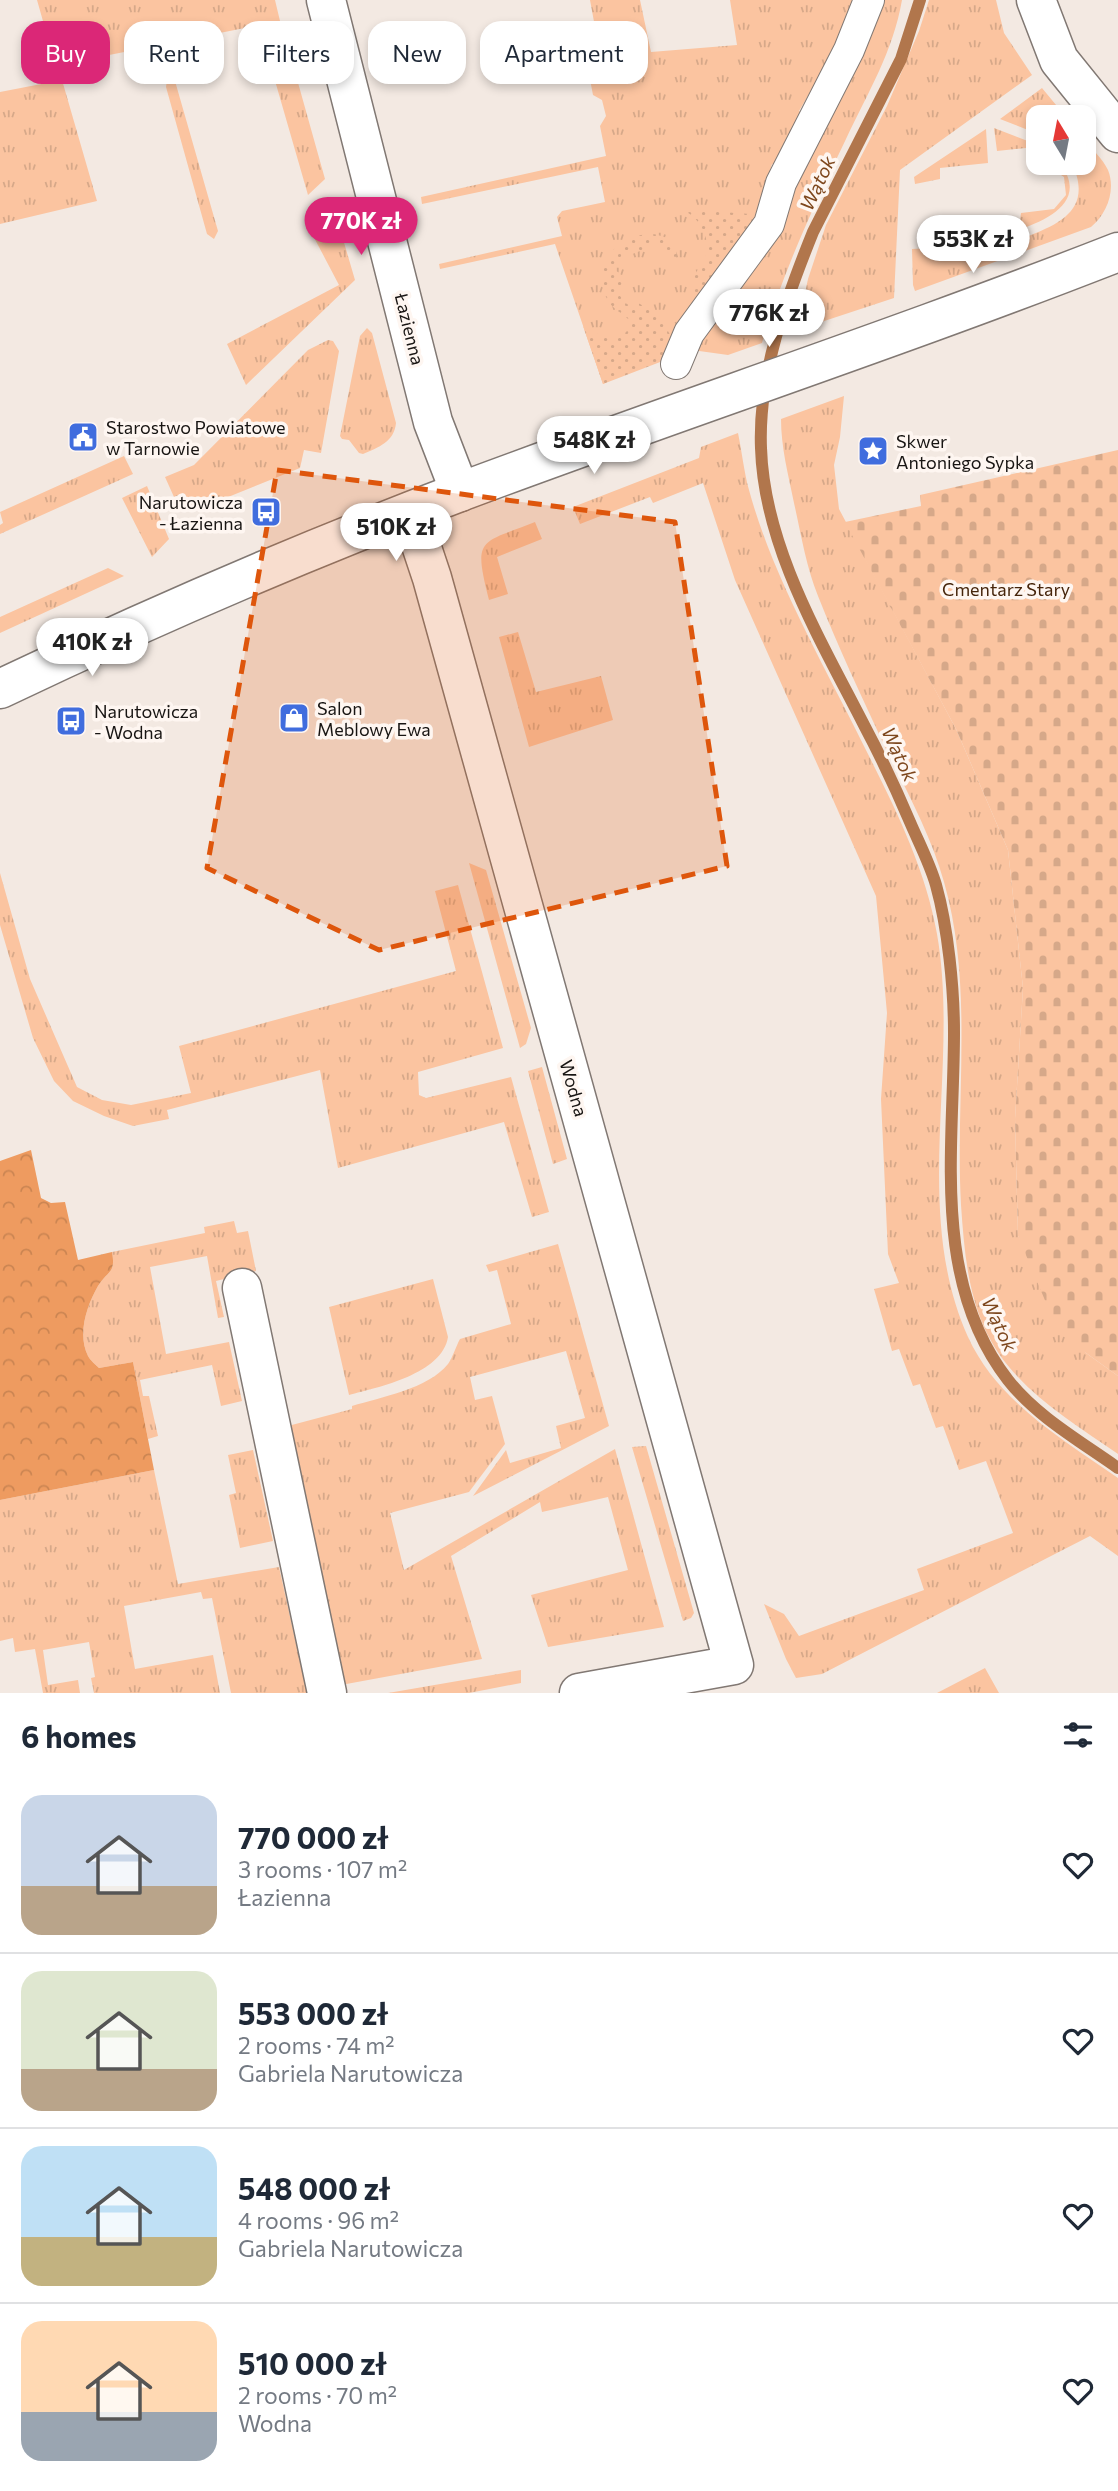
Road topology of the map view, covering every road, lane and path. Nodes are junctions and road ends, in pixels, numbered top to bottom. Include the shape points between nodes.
1 (326, 0) edge
2 (869, 0) edge
3 (1036, 0) edge
4 (1118, 133) edge
5 (1118, 252) edge
6 (676, 364) dead end
7 (460, 492) junction
8 (410, 512) junction
9 (0, 689) edge
10 (242, 1289) dead end
11 (327, 1693) edge
12 (579, 1693) edge

1 - 7 street, Łazienna via 433,422
2 - 6 street via 849,50 781,183 769,224 689,333
3 - 4 street via 1059,60
5 - 7 street
7 - 8 street
8 - 9 street via 159,614
8 - 12 street, Wodna via 734,1665
10 - 11 street

